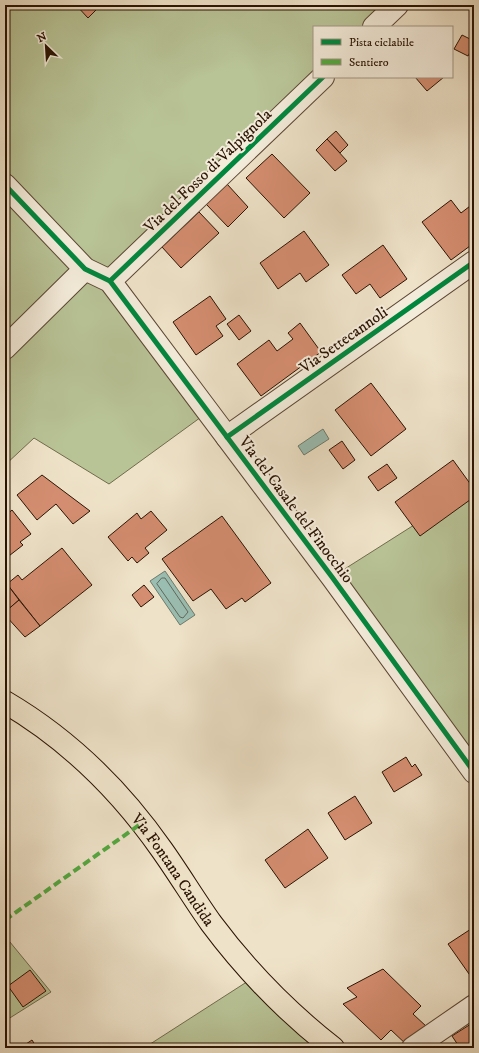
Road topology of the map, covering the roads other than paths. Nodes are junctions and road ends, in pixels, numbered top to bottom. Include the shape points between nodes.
1 (397, 5) edge
2 (375, 26) edge
3 (321, 78) edge
4 (5, 185) edge
5 (474, 262) edge
6 (86, 269) junction
7 (110, 282) junction
8 (5, 348) edge
9 (227, 437) junction
10 (5, 702) edge
11 (474, 772) edge
12 (474, 1006) edge
13 (306, 1027) junction
14 (320, 1048) edge
15 (333, 1048) edge
16 (413, 1048) edge

1 - 2 street
3 - 7 street, Via del Fosso di Valpignola
4 - 6 street, Via del Casale del Finocchio
5 - 9 street, Via Settecannoli
6 - 7 street, Via del Casale del Finocchio
6 - 8 street
7 - 9 street, Via del Casale del Finocchio
9 - 11 street, Via del Casale del Finocchio
10 - 13 main road, Via Fontana Candida via 69,746 118,795 161,848 227,943 273,995
12 - 16 street
13 - 14 street
13 - 15 main road, Via Fontana Candida

